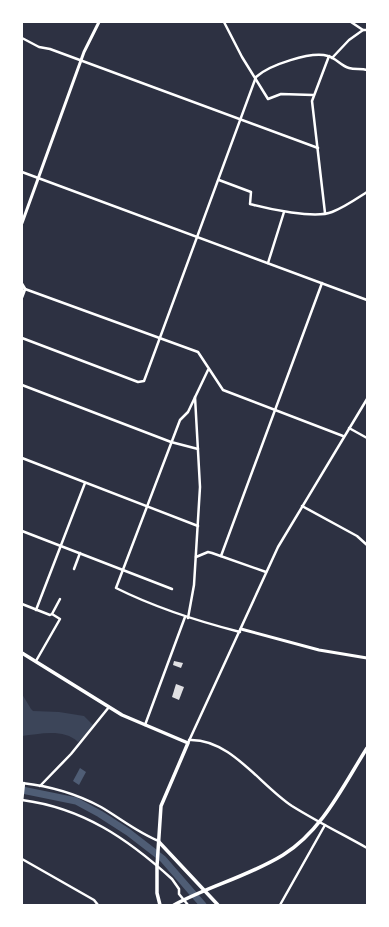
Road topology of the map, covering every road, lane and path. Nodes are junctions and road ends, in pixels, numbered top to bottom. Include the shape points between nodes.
1 (99, 22) edge
2 (224, 22) edge
3 (351, 22) edge
4 (365, 30) edge
5 (22, 38) edge
6 (330, 57) junction
7 (81, 60) junction
8 (367, 70) edge
9 (256, 76) junction
10 (313, 95) junction
11 (241, 120) junction
12 (318, 148) junction
13 (22, 172) edge
14 (39, 178) junction
15 (219, 180) junction
16 (367, 192) edge
17 (284, 212) junction
18 (325, 213) junction
19 (22, 223) edge
20 (198, 237) junction
21 (268, 263) junction
22 (322, 283) junction
23 (22, 284) edge
24 (25, 289) junction
25 (22, 296) edge
26 (367, 300) edge
27 (22, 338) edge
28 (160, 338) junction
29 (208, 370) junction
30 (22, 385) edge
31 (195, 397) junction
32 (367, 399) edge
33 (275, 410) junction
34 (349, 428) junction
35 (343, 436) junction
36 (367, 438) edge
37 (171, 442) junction
38 (198, 449) junction
39 (22, 458) edge
40 (85, 483) junction
41 (302, 506) junction
42 (147, 508) junction
43 (198, 526) junction
44 (22, 531) edge
45 (60, 545) junction
46 (367, 545) edge
47 (80, 553) junction
48 (221, 556) junction
49 (196, 558) junction
50 (74, 569) dead end
51 (123, 570) junction
52 (266, 572) junction
53 (172, 589) dead end
54 (60, 599) dead end
55 (22, 604) edge
56 (36, 610) junction
57 (52, 614) junction
58 (187, 618) junction
59 (240, 631) junction
60 (22, 653) edge
61 (367, 658) edge
62 (36, 661) junction
63 (109, 707) junction
64 (144, 725) junction
65 (188, 741) junction
66 (367, 748) edge
67 (23, 784) edge
68 (39, 786) junction
69 (22, 800) edge
70 (320, 822) junction
71 (325, 825) junction
72 (158, 843) junction
73 (367, 848) edge
74 (22, 859) edge
75 (157, 864) junction
76 (204, 891) junction
77 (184, 900) junction
78 (98, 905) edge
79 (160, 905) edge
80 (174, 905) edge
81 (188, 905) edge
82 (218, 905) edge
83 (280, 905) edge

1 - 7 street
2 - 9 street via 242,57
3 - 4 street
4 - 6 street
5 - 7 street via 39,47
6 - 8 street via 351,69
6 - 9 street via 310,54
6 - 10 street
7 - 11 street
7 - 14 street
9 - 10 street via 268,99 281,94
9 - 11 street
10 - 12 street
11 - 12 street
11 - 15 street
12 - 18 street
13 - 14 street
14 - 19 street
14 - 20 street
15 - 17 street via 251,192 250,204
15 - 20 street
16 - 18 street via 333,212
17 - 18 street
17 - 21 street
20 - 21 street
20 - 28 street
21 - 22 street
22 - 26 street
22 - 33 street
23 - 24 street
24 - 25 street
24 - 28 street
27 - 28 street via 142,383
28 - 29 street via 198,352
29 - 31 street
29 - 33 street via 223,390
30 - 37 street
31 - 37 street via 188,412 180,420
31 - 38 street
32 - 34 street
33 - 35 street
33 - 48 street
34 - 35 street
34 - 36 street
35 - 41 street
37 - 38 street
37 - 42 street
38 - 43 street
39 - 40 street
40 - 42 street
40 - 45 street
41 - 46 street via 357,536
41 - 52 street
42 - 43 street
42 - 51 street
43 - 49 street
44 - 45 street
45 - 47 street
45 - 56 street
47 - 50 street
47 - 51 street
48 - 49 street via 208,552
48 - 52 street
49 - 58 street via 194,585
51 - 53 street
51 - 58 street via 116,588
52 - 59 street
54 - 57 street
55 - 56 street
56 - 57 street
57 - 62 street via 60,619
58 - 59 street
58 - 64 street
59 - 61 street via 318,650
59 - 65 street
60 - 62 main road
62 - 63 main road
63 - 64 main road
63 - 68 street via 71,754
64 - 65 main road
65 - 70 street via 210,743 236,756 273,792
65 - 72 main road via 162,801
66 - 70 main road
67 - 68 street
67 - 69 street
68 - 72 street via 78,796
69 - 75 street via 49,804 84,816
70 - 71 street
70 - 76 main road via 282,856
71 - 73 street
71 - 83 street
72 - 75 main road
72 - 76 main road
74 - 78 street via 94,900
75 - 77 street via 178,886 179,894
75 - 79 main road via 157,893
76 - 77 main road
76 - 82 main road
77 - 80 main road
77 - 81 street

